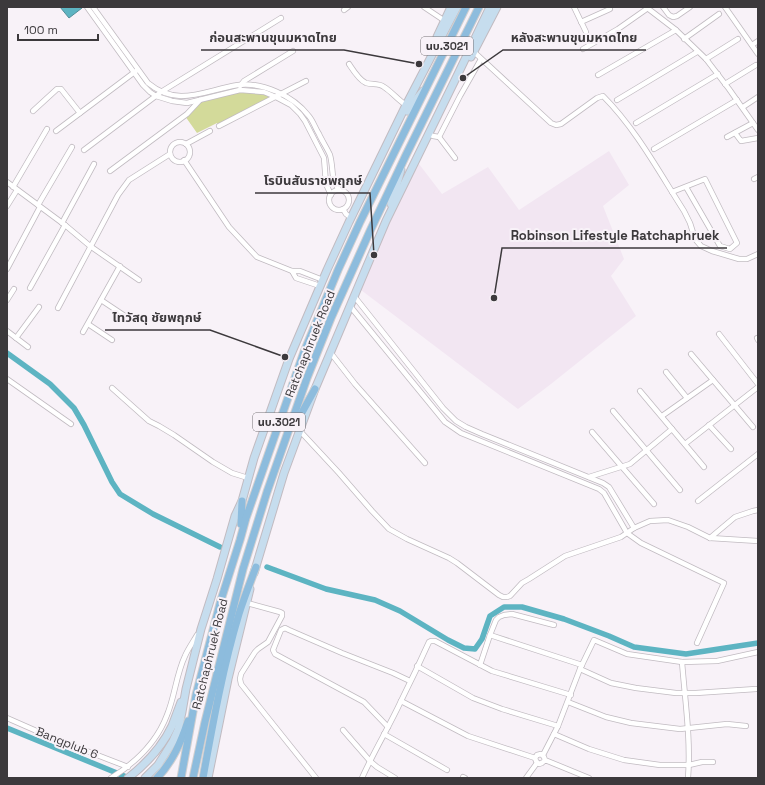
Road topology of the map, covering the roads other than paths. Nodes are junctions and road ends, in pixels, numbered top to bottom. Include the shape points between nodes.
1 (87, 7) edge
2 (94, 7) edge
3 (424, 7) edge
4 (451, 7) edge
5 (457, 7) edge
6 (466, 7) edge
7 (479, 7) edge
8 (490, 7) edge
9 (497, 7) edge
10 (574, 7) edge
11 (663, 7) edge
12 (690, 7) edge
13 (725, 7) edge
14 (647, 8) edge
15 (610, 9) dead end
16 (719, 14) dead end
17 (281, 18) dead end
18 (444, 20) junction
19 (581, 22) junction
20 (676, 30) junction
21 (586, 32) dead end
22 (684, 39) junction
23 (738, 39) dead end
24 (758, 41) edge
25 (752, 45) junction
26 (582, 49) dead end
27 (293, 51) dead end
28 (474, 52) junction
29 (698, 52) junction
30 (758, 54) edge
31 (481, 59) junction
32 (706, 59) junction
33 (349, 64) dead end
34 (756, 65) dead end
35 (136, 71) junction
36 (718, 74) junction
37 (598, 75) dead end
38 (457, 76) junction
39 (306, 81) dead end
40 (429, 84) junction
41 (725, 84) junction
42 (240, 87) junction
43 (414, 91) junction
44 (161, 92) junction
45 (282, 94) junction
46 (156, 96) junction
47 (276, 97) junction
48 (199, 98) junction
49 (758, 98) edge
50 (617, 100) dead end
51 (737, 100) junction
52 (406, 105) junction
53 (743, 108) junction
54 (33, 112) dead end
55 (80, 113) junction
56 (399, 121) junction
57 (636, 123) dead end
58 (753, 123) junction
59 (219, 126) dead end
60 (47, 129) dead end
61 (758, 130) edge
62 (56, 131) dead end
63 (210, 131) dead end
64 (735, 133) junction
65 (429, 134) junction
66 (439, 137) junction
67 (727, 137) dead end
68 (758, 138) edge
69 (186, 144) junction
70 (72, 147) dead end
71 (654, 149) dead end
72 (84, 150) dead end
73 (170, 154) junction
74 (406, 155) junction
75 (455, 158) dead end
76 (184, 160) junction
77 (94, 164) dead end
78 (110, 171) dead end
79 (7, 182) edge
80 (686, 187) junction
81 (15, 188) junction
82 (339, 190) junction
83 (672, 192) junction
84 (331, 195) junction
85 (7, 206) edge
86 (39, 206) junction
87 (343, 209) junction
88 (351, 218) junction
89 (386, 221) junction
90 (63, 224) junction
91 (90, 246) junction
92 (758, 254) edge
93 (120, 266) junction
94 (7, 269) edge
95 (292, 271) junction
96 (139, 280) dead end
97 (321, 283) junction
98 (30, 288) dead end
99 (14, 289) dead end
100 (354, 296) junction
101 (7, 300) edge
102 (101, 300) junction
103 (39, 306) dead end
104 (350, 306) junction
105 (58, 308) dead end
106 (125, 316) dead end
107 (88, 324) junction
108 (7, 331) edge
109 (83, 332) dead end
110 (719, 334) dead end
111 (16, 338) junction
112 (112, 340) dead end
113 (28, 347) dead end
114 (330, 352) junction
115 (691, 354) dead end
116 (666, 372) dead end
117 (7, 379) edge
118 (713, 380) junction
119 (758, 386) edge
120 (112, 388) dead end
121 (315, 389) junction
122 (640, 392) dead end
123 (687, 398) junction
124 (734, 405) junction
125 (443, 408) junction
126 (613, 411) dead end
127 (437, 412) junction
128 (662, 416) junction
129 (71, 424) dead end
130 (709, 425) junction
131 (753, 427) dead end
132 (672, 429) junction
133 (300, 431) junction
134 (592, 432) dead end
135 (284, 444) junction
136 (685, 444) junction
137 (731, 449) dead end
138 (647, 450) junction
139 (758, 454) edge
140 (425, 463) dead end
141 (622, 466) junction
142 (704, 467) dead end
143 (589, 477) junction
144 (248, 478) junction
145 (680, 490) dead end
146 (242, 501) junction
147 (698, 501) dead end
148 (654, 504) dead end
149 (758, 506) edge
150 (755, 511) edge
151 (634, 528) junction
152 (627, 533) junction
153 (710, 538) junction
154 (240, 540) junction
155 (758, 541) edge
156 (256, 567) junction
157 (247, 603) junction
158 (554, 625) dead end
159 (201, 629) junction
160 (490, 635) junction
161 (697, 643) dead end
162 (758, 652) edge
163 (682, 662) junction
164 (480, 665) junction
165 (417, 666) junction
166 (581, 667) junction
167 (410, 682) junction
168 (186, 689) junction
169 (756, 689) dead end
170 (685, 693) junction
171 (571, 694) junction
172 (196, 696) junction
173 (401, 701) junction
174 (568, 702) junction
175 (7, 718) edge
176 (558, 726) junction
177 (746, 726) dead end
178 (388, 727) junction
179 (688, 728) junction
180 (343, 730) dead end
181 (384, 734) junction
182 (554, 734) junction
183 (544, 758) junction
184 (536, 760) junction
185 (370, 761) junction
186 (713, 762) dead end
187 (689, 765) junction
188 (128, 767) junction
189 (447, 770) dead end
190 (111, 778) edge
191 (128, 778) edge
192 (145, 778) edge
193 (157, 778) edge
194 (181, 778) edge
195 (193, 778) edge
196 (203, 778) edge
197 (208, 778) edge
198 (316, 778) edge
199 (362, 778) edge
200 (395, 778) edge
201 (526, 778) edge
202 (589, 778) edge
203 (688, 778) edge

1 - 35 street
2 - 35 street
3 - 18 street
4 - 18 main road, Ratchaphruek Road
5 - 43 main road, Ratchaphruek Road / นบ.3021
6 - 40 main road, Ratchaphruek Road / นบ.3021
7 - 74 main road, Ratchaphruek Road / นบ.3021
8 - 38 main road, Ratchaphruek Road / นบ.3021
9 - 28 main road, Ratchaphruek Road
10 - 19 street
11 - 12 street via 673,17
13 - 25 street
14 - 20 street
14 - 26 street via 618,29
15 - 19 street
16 - 22 street
17 - 44 street
18 - 43 main road, Ratchaphruek Road
19 - 21 street
20 - 22 street
20 - 37 street
22 - 29 street
23 - 32 street
24 - 25 street
25 - 30 street
27 - 42 street via 248,78
28 - 31 street
28 - 38 main road, Ratchaphruek Road
29 - 32 street
29 - 50 street
31 - 66 street
31 - 83 street via 556,125 603,96 625,120
32 - 36 street
33 - 52 street via 363,82 384,87
34 - 41 street
35 - 44 street
35 - 46 street via 143,85
35 - 55 street
36 - 41 street
36 - 57 street
38 - 65 main road, Ratchaphruek Road / นบ.3021
39 - 45 street
40 - 56 main road
40 - 154 main road, Ratchaphruek Road / นบ.3021 via 360,222 320,312 301,359
41 - 51 street
42 - 45 street via 260,87
42 - 47 street
42 - 48 street
43 - 52 main road, Ratchaphruek Road / นบ.3021
44 - 46 street
44 - 48 street
45 - 47 street
45 - 82 street via 296,102 309,116 330,155 333,178
46 - 48 street via 187,103
46 - 72 street
47 - 59 street
47 - 84 street via 291,105 305,121 324,158 326,184
48 - 78 street via 185,116
49 - 53 street
51 - 53 street
51 - 71 street
52 - 56 main road, Ratchaphruek Road / นบ.3021
53 - 58 street
54 - 55 street via 57,89 62,89
55 - 62 street
56 - 88 main road, Ratchaphruek Road / นบ.3021
58 - 61 street
58 - 64 street
60 - 81 street
63 - 69 street
64 - 67 street
64 - 68 street via 741,141
65 - 66 street
65 - 89 main road, Ratchaphruek Road / นบ.3021
66 - 75 street
69 - 73 street via 176,143
69 - 76 street via 190,152
70 - 86 street
73 - 76 street via 177,161
73 - 91 street via 129,180
74 - 89 main road
74 - 135 main road, Ratchaphruek Road / นบ.3021 via 331,318
76 - 95 street via 229,227 257,257
77 - 90 street
79 - 81 street
80 - 80 street via 705,179 737,243 730,249 720,246
80 - 83 street
81 - 85 street
81 - 86 street
82 - 84 street
82 - 87 street via 345,192 348,198 348,204
83 - 92 street via 701,246 739,259 747,259
84 - 87 street via 329,201 332,206
86 - 90 street
86 - 94 street
87 - 88 street
88 - 97 main road, Ratchaphruek Road / นบ.3021
89 - 100 main road, Ratchaphruek Road / นบ.3021
90 - 91 street
90 - 98 street
91 - 93 street
91 - 105 street
93 - 96 street
93 - 102 street
95 - 97 street via 300,271
95 - 97 street via 296,278
97 - 144 main road, Ratchaphruek Road / นบ.3021 via 287,366
99 - 101 street
100 - 104 main road, Ratchaphruek Road / นบ.3021
100 - 125 street
102 - 106 street
102 - 107 street
103 - 111 street
104 - 114 main road, Ratchaphruek Road / นบ.3021
104 - 127 street
107 - 109 street
107 - 112 street
108 - 111 street
110 - 119 street
111 - 113 street
114 - 121 main road, Ratchaphruek Road / นบ.3021
114 - 140 street
115 - 118 street
116 - 123 street
117 - 129 street
118 - 123 street
118 - 124 street
119 - 124 street
120 - 144 street via 149,421 232,473
121 - 133 main road, Ratchaphruek Road
121 - 135 main road, นบ.3021
122 - 128 street
123 - 128 street
124 - 130 street
124 - 131 street
125 - 127 street
125 - 143 street via 456,421 471,429
126 - 138 street
127 - 152 street via 445,422 461,433 599,489 604,493
128 - 132 street
130 - 136 street
130 - 137 street
132 - 136 street
132 - 138 street
133 - 152 street via 389,529 453,560 503,597 510,596 522,583 565,556
133 - 156 main road, Ratchaphruek Road via 284,473
134 - 141 street
135 - 195 main road, Ratchaphruek Road / นบ.3021 via 243,569
136 - 142 street
138 - 141 street via 630,464
138 - 145 street
139 - 147 street
141 - 143 street
141 - 148 street
143 - 151 street via 609,487
144 - 146 main road, Ratchaphruek Road / นบ.3021
146 - 154 main road
146 - 159 main road, Ratchaphruek Road via 235,516
149 - 150 street
150 - 153 street via 735,517
151 - 152 street
151 - 153 street via 650,521 668,520
152 - 161 street via 641,543 724,583
153 - 155 street
154 - 172 main road, Ratchaphruek Road / นบ.3021
156 - 157 main road, Ratchaphruek Road
156 - 196 main road via 239,613 225,666
157 - 197 main road, Ratchaphruek Road
157 - 198 street via 280,612 282,616 268,642 255,652 241,674 241,684
158 - 160 street via 512,614 504,615 496,620
159 - 168 main road, Ratchaphruek Road
159 - 188 street via 185,657 167,715 156,737
160 - 164 street
160 - 166 street
162 - 163 street via 717,660
163 - 166 street via 627,654 595,640
163 - 170 street
164 - 165 street via 431,641
164 - 171 street via 492,671
165 - 167 street
165 - 176 street via 473,698
166 - 170 street via 611,683
166 - 171 street
167 - 173 street
167 - 178 street via 285,628 281,630 273,650 275,654 364,702
168 - 191 main road via 163,741 144,765
168 - 192 main road via 178,730 173,741 158,765
169 - 170 street
170 - 179 street
171 - 174 street
172 - 193 main road via 174,756
172 - 194 main road, Ratchaphruek Road / นบ.3021
173 - 178 street
173 - 184 street via 468,736
174 - 176 street
174 - 179 street via 606,717 680,729
175 - 188 street, Bangplub 6
176 - 182 street
177 - 179 street via 727,724
178 - 181 street
179 - 187 street
180 - 185 street
181 - 185 street
181 - 189 street
182 - 183 street
182 - 187 street via 624,760 660,765
183 - 184 street via 539,764
183 - 184 street via 541,754 537,755
183 - 202 street
184 - 201 street
185 - 199 street
185 - 200 street
186 - 187 street
187 - 203 street
188 - 190 street

